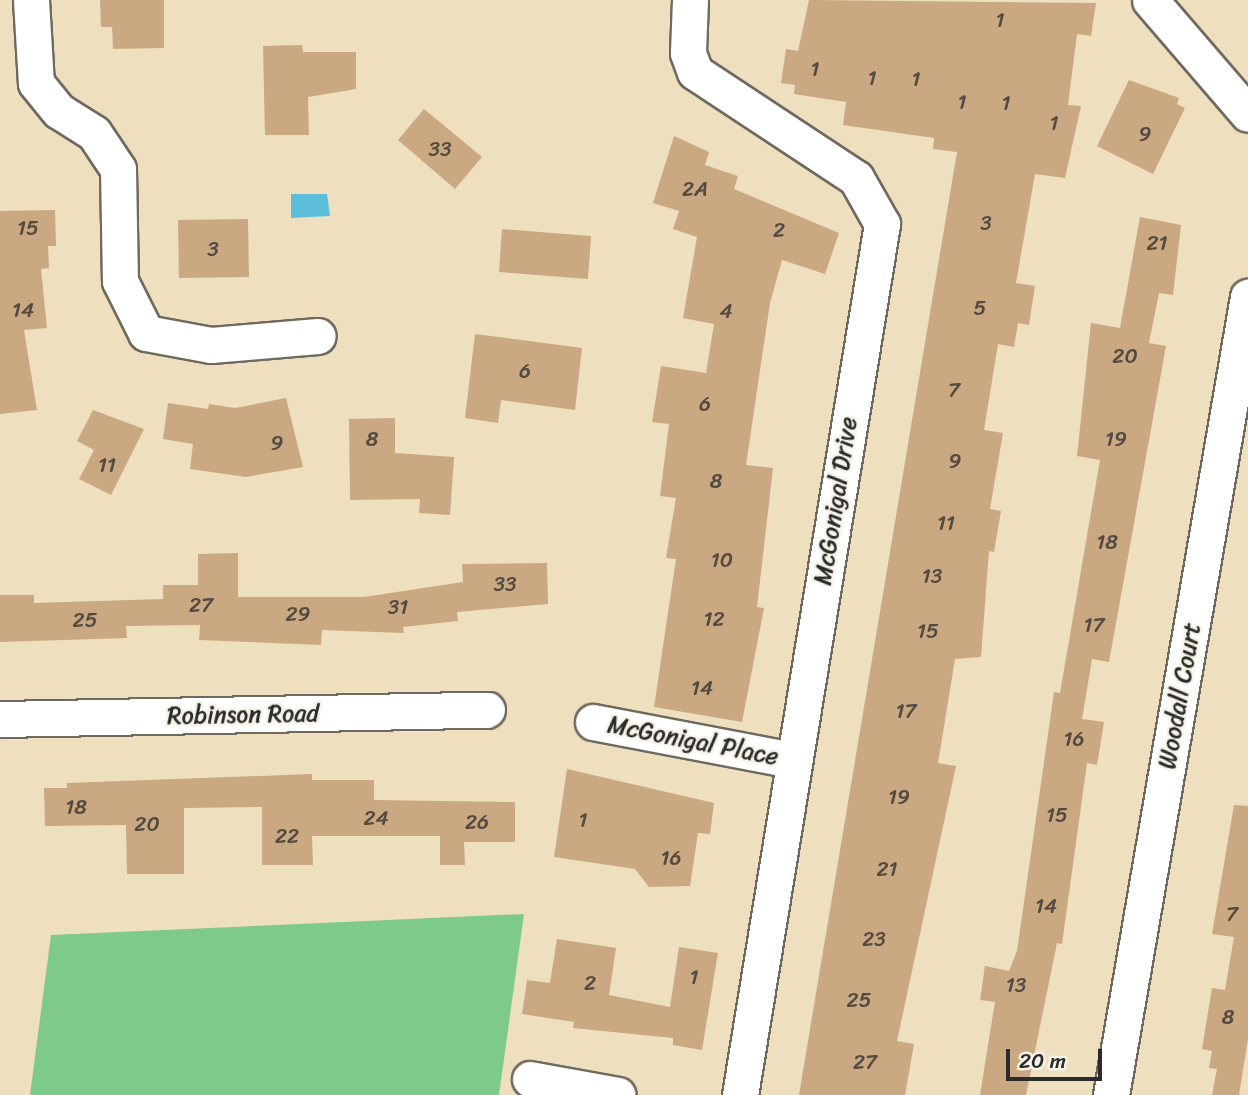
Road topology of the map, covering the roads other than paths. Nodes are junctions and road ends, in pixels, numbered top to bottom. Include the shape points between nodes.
1 (31, 0) edge
2 (690, 0) edge
3 (1150, 0) edge
4 (1248, 114) edge
5 (1248, 297) edge
6 (318, 336) dead end
7 (487, 710) dead end
8 (0, 719) edge
9 (593, 722) dead end
10 (793, 760) junction
11 (530, 1079) dead end
12 (618, 1095) edge
13 (740, 1095) edge
14 (1111, 1095) edge

1 - 6 street via 36,83 60,111 94,134 118,169 120,281 146,334 211,345
2 - 10 street, McGonigal Drive via 688,53 695,72 856,178 882,224
3 - 4 street
5 - 14 street, Woodall Court
7 - 8 street, Robinson Road
9 - 10 street, McGonigal Place
10 - 13 street, McGonigal Drive
11 - 12 street

